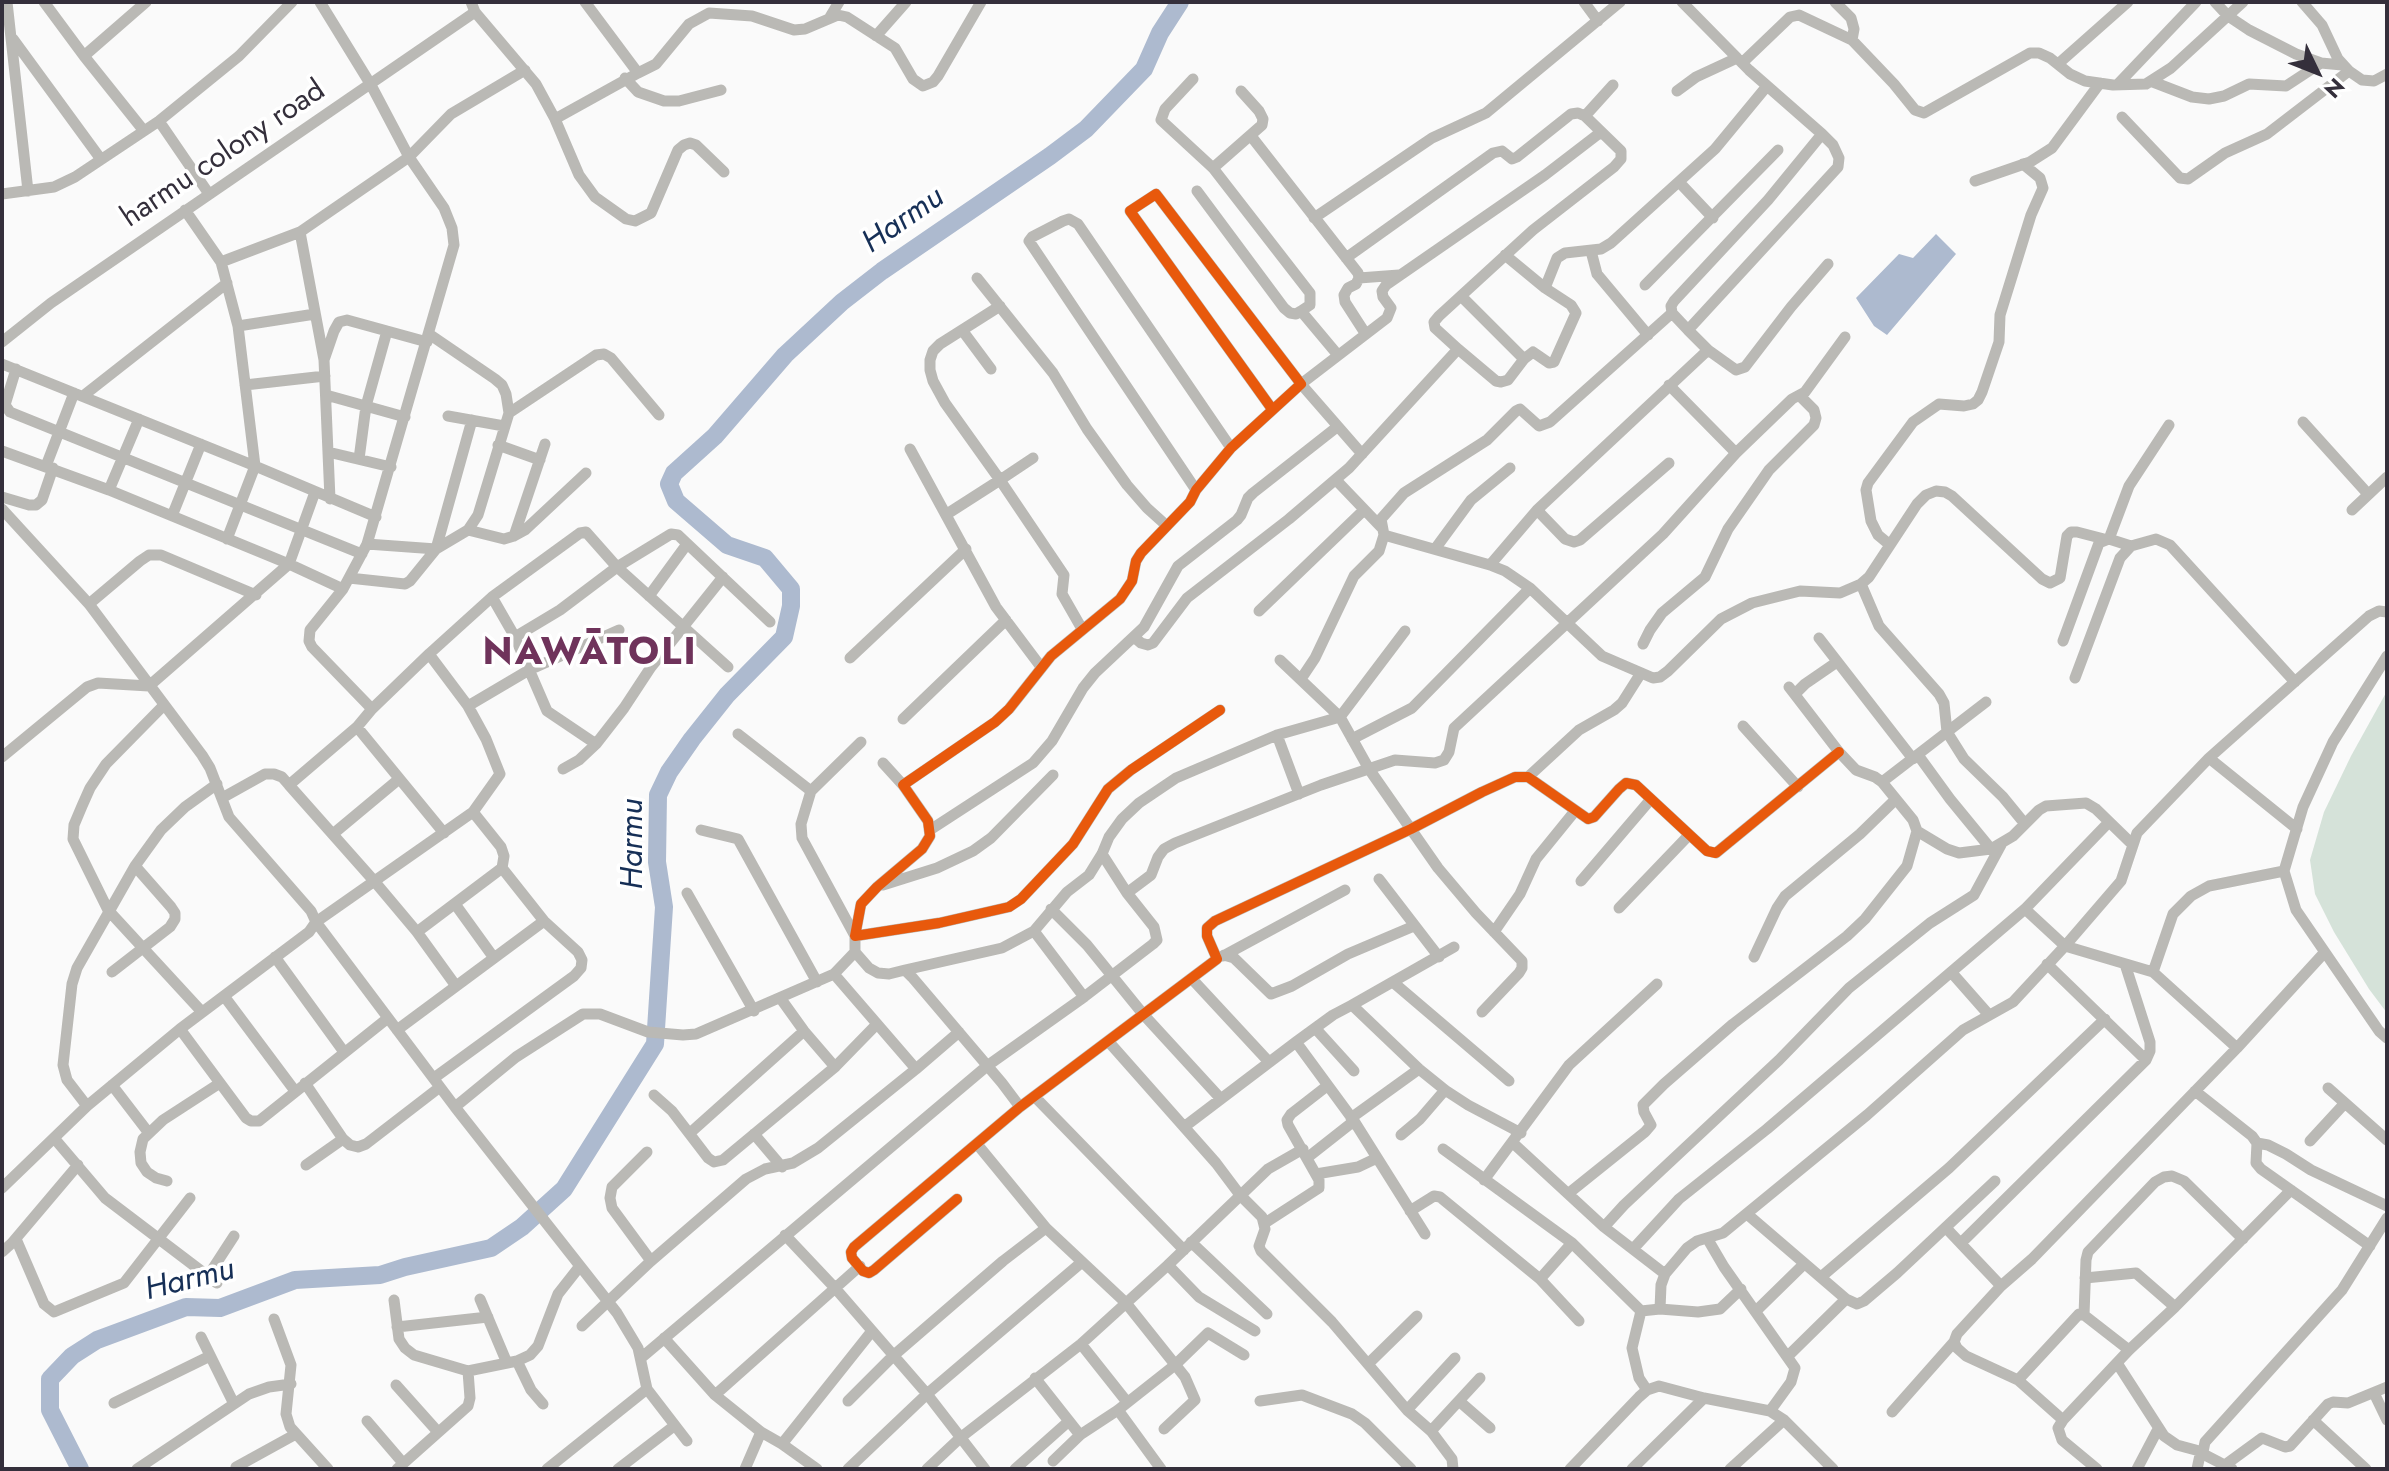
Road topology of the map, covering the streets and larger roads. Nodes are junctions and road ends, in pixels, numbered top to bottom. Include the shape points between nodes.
1 (7, 2) edge
2 (44, 2) edge
3 (146, 2) edge
4 (292, 2) edge
5 (320, 2) edge
6 (585, 2) edge
7 (699, 2) edge
8 (839, 2) edge
9 (906, 2) edge
10 (981, 2) edge
11 (1584, 2) edge
12 (1620, 2) edge
13 (1682, 2) edge
14 (1835, 2) edge
15 (2128, 2) edge
16 (2196, 2) edge
17 (2215, 2) edge
18 (2243, 2) edge
19 (2302, 2) edge
20 (473, 7) edge
21 (709, 13) junction
22 (2228, 16) junction
23 (830, 17) junction
24 (1598, 21) junction
25 (876, 36) junction
26 (12, 37) junction
27 (1852, 40) junction
28 (84, 56) junction
29 (1740, 60) junction
30 (2321, 63) junction
31 (2058, 64) junction
32 (2346, 68) junction
33 (525, 70) junction
34 (638, 73) junction
35 (2387, 74) edge
36 (625, 78) junction
37 (1193, 79) dead end
38 (2153, 82) junction
39 (2100, 83) junction
40 (2118, 84) junction
41 (371, 85) junction
42 (1613, 85) dead end
43 (1767, 86) junction
44 (721, 90) dead end
45 (1241, 91) dead end
46 (1677, 91) dead end
47 (1585, 116) junction
48 (2122, 117) dead end
49 (555, 119) junction
50 (159, 121) junction
51 (144, 131) junction
52 (1601, 132) junction
53 (1822, 134) junction
54 (1251, 136) junction
55 (1778, 150) dead end
56 (409, 157) junction
57 (100, 158) junction
58 (2023, 164) junction
59 (1213, 168) junction
60 (724, 172) dead end
61 (1975, 181) dead end
62 (1679, 182) junction
63 (28, 191) junction
64 (1197, 191) dead end
65 (2, 194) edge
66 (209, 194) junction
67 (185, 210) junction
68 (1314, 218) junction
69 (1713, 218) junction
70 (300, 232) junction
71 (1591, 251) junction
72 (1505, 255) junction
73 (1346, 258) junction
74 (221, 262) junction
75 (1828, 264) dead end
76 (1400, 275) junction
77 (977, 278) dead end
78 (1359, 278) junction
79 (227, 283) junction
80 (1645, 285) dead end
81 (1545, 288) junction
82 (1461, 296) junction
83 (1000, 306) junction
84 (1301, 311) junction
85 (1672, 313) junction
86 (315, 314) junction
87 (238, 326) junction
88 (962, 330) junction
89 (1688, 330) junction
90 (387, 331) junction
91 (1365, 333) junction
92 (1648, 335) junction
93 (1845, 337) dead end
94 (428, 338) junction
95 (2, 342) edge
96 (1458, 349) junction
97 (1708, 350) junction
98 (1337, 354) junction
99 (1524, 359) junction
100 (324, 360) junction
101 (2, 364) edge
102 (16, 369) junction
103 (991, 369) dead end
104 (325, 376) junction
105 (1301, 384) junction
106 (245, 385) junction
107 (1669, 385) junction
108 (79, 395) junction
109 (326, 395) junction
110 (1800, 396) junction
111 (366, 406) junction
112 (1272, 409) junction
113 (509, 413) junction
114 (659, 415) dead end
115 (448, 416) dead end
116 (405, 417) junction
117 (139, 419) junction
118 (472, 420) junction
119 (2303, 422) dead end
120 (2169, 425) dead end
121 (504, 426) junction
122 (1337, 427) junction
123 (59, 432) junction
124 (201, 444) junction
125 (545, 444) dead end
126 (498, 445) junction
127 (1231, 448) junction
128 (910, 449) dead end
129 (2, 451) edge
130 (328, 452) junction
131 (1736, 453) junction
132 (1362, 454) junction
133 (123, 458) junction
134 (1033, 458) dead end
135 (359, 459) junction
136 (540, 460) junction
137 (1669, 463) dead end
138 (255, 466) junction
139 (50, 467) junction
140 (391, 467) junction
141 (1510, 468) dead end
142 (586, 473) dead end
143 (2387, 477) edge
144 (1000, 480) junction
145 (1336, 480) junction
146 (185, 483) junction
147 (109, 490) junction
148 (1196, 490) junction
149 (315, 492) junction
150 (2368, 494) junction
151 (2, 497) edge
152 (330, 499) junction
153 (240, 505) junction
154 (2, 509) edge
155 (1364, 510) junction
156 (1537, 510) junction
157 (2352, 510) dead end
158 (947, 514) junction
159 (172, 516) junction
160 (376, 517) junction
161 (1167, 526) junction
162 (301, 530) junction
163 (468, 530) junction
164 (1383, 531) junction
165 (514, 536) junction
166 (227, 539) junction
167 (2106, 539) junction
168 (687, 544) junction
169 (1890, 545) junction
170 (2131, 546) junction
171 (364, 549) junction
172 (436, 549) junction
173 (966, 549) junction
174 (1435, 549) junction
175 (289, 564) junction
176 (1490, 565) junction
177 (617, 567) junction
178 (723, 577) junction
179 (346, 584) junction
180 (1861, 584) junction
181 (1530, 588) junction
182 (256, 595) junction
183 (649, 596) junction
184 (492, 597) junction
185 (89, 604) junction
186 (1259, 611) dead end
187 (2387, 612) edge
188 (1006, 620) junction
189 (770, 622) dead end
190 (1567, 623) junction
191 (683, 626) junction
192 (1082, 629) junction
193 (619, 630) dead end
194 (1405, 631) dead end
195 (515, 637) junction
196 (1134, 637) junction
197 (1819, 638) dead end
198 (2063, 641) dead end
199 (1643, 644) dead end
200 (429, 654) junction
201 (2387, 656) edge
202 (850, 658) dead end
203 (1280, 660) dead end
204 (1837, 662) junction
205 (728, 667) dead end
206 (1041, 667) junction
207 (529, 670) junction
208 (1641, 673) junction
209 (2075, 678) dead end
210 (1301, 679) junction
211 (2295, 682) junction
212 (149, 686) junction
213 (1986, 702) dead end
214 (164, 705) junction
215 (468, 706) junction
216 (372, 709) junction
217 (1220, 710) dead end
218 (1340, 717) junction
219 (903, 719) dead end
220 (1743, 726) dead end
221 (357, 727) junction
222 (1947, 732) junction
223 (738, 734) dead end
224 (1277, 735) junction
225 (1352, 739) junction
226 (861, 742) dead end
227 (596, 744) junction
228 (1839, 752) junction
229 (2, 757) edge
230 (1916, 757) junction
231 (2209, 758) junction
232 (883, 763) dead end
233 (563, 769) dead end
234 (1369, 769) junction
235 (1053, 775) dead end
236 (1528, 777) junction
237 (399, 779) junction
238 (1882, 782) junction
239 (217, 784) junction
240 (289, 785) junction
241 (903, 785) junction
242 (1798, 787) junction
243 (811, 791) junction
244 (1299, 794) junction
245 (222, 798) junction
246 (1651, 799) junction
247 (1896, 799) junction
248 (1575, 811) junction
249 (473, 812) junction
250 (2109, 822) junction
251 (2025, 824) junction
252 (1411, 829) junction
253 (2297, 829) junction
254 (701, 830) dead end
255 (930, 830) junction
256 (1917, 831) junction
257 (444, 833) junction
258 (333, 834) junction
259 (1689, 835) junction
260 (2133, 845) junction
261 (1996, 847) junction
262 (1102, 854) junction
263 (135, 866) junction
264 (502, 868) junction
265 (2284, 871) junction
266 (1379, 879) dead end
267 (1581, 881) dead end
268 (375, 882) junction
269 (877, 887) junction
270 (1345, 890) dead end
271 (687, 893) dead end
272 (1127, 893) junction
273 (455, 904) junction
274 (1619, 908) dead end
275 (1051, 909) junction
276 (2025, 909) junction
277 (108, 910) junction
278 (544, 921) junction
279 (316, 922) junction
280 (1414, 926) junction
281 (1034, 931) junction
282 (417, 932) junction
283 (1494, 932) junction
284 (855, 936) junction
285 (2065, 946) junction
286 (1454, 947) dead end
287 (143, 948) junction
288 (855, 952) junction
289 (2324, 953) junction
290 (275, 957) junction
291 (1221, 957) junction
292 (1439, 957) junction
293 (1754, 957) dead end
294 (494, 958) junction
295 (2047, 964) junction
296 (2125, 964) junction
297 (905, 970) junction
298 (112, 972) dead end
299 (2153, 972) junction
300 (1952, 973) junction
301 (834, 974) junction
302 (1112, 976) junction
303 (1192, 979) junction
304 (817, 982) junction
305 (1394, 983) junction
306 (1657, 984) dead end
307 (456, 986) junction
308 (224, 996) junction
309 (1084, 997) junction
310 (781, 999) junction
311 (1352, 1005) junction
312 (754, 1011) junction
313 (202, 1012) junction
314 (1482, 1012) dead end
315 (1143, 1014) junction
316 (1989, 1015) junction
317 (388, 1018) junction
318 (2105, 1019) junction
319 (876, 1025) junction
320 (1315, 1028) junction
321 (180, 1029) junction
322 (397, 1030) junction
323 (804, 1031) junction
324 (959, 1032) junction
325 (2387, 1038) edge
326 (1108, 1041) junction
327 (1296, 1042) junction
328 (2237, 1048) junction
329 (344, 1052) junction
330 (2146, 1060) junction
331 (1269, 1062) junction
332 (987, 1066) junction
333 (835, 1067) junction
334 (916, 1069) junction
335 (1419, 1069) junction
336 (1354, 1071) dead end
337 (1509, 1081) dead end
338 (220, 1083) junction
339 (305, 1083) junction
340 (437, 1083) junction
341 (112, 1085) junction
342 (1327, 1086) junction
343 (2328, 1088) dead end
344 (1445, 1090) junction
345 (295, 1091) junction
346 (2195, 1091) junction
347 (654, 1095) dead end
348 (1035, 1097) junction
349 (1221, 1099) junction
350 (2345, 1103) junction
351 (87, 1106) junction
352 (455, 1107) junction
353 (1020, 1107) junction
354 (1353, 1120) junction
355 (1184, 1127) junction
356 (148, 1132) junction
357 (690, 1133) junction
358 (754, 1134) junction
359 (1401, 1135) dead end
360 (54, 1138) junction
361 (1517, 1138) junction
362 (343, 1139) junction
363 (2387, 1140) edge
364 (2310, 1141) dead end
365 (2257, 1143) junction
366 (977, 1144) junction
367 (1443, 1149) dead end
368 (647, 1152) dead end
369 (1305, 1154) junction
370 (1377, 1158) junction
371 (78, 1165) junction
372 (306, 1165) dead end
373 (782, 1167) junction
374 (1316, 1174) junction
375 (1484, 1180) junction
376 (167, 1181) dead end
377 (1995, 1181) dead end
378 (2, 1188) edge
379 (2291, 1190) junction
380 (1569, 1193) junction
381 (1240, 1195) junction
382 (190, 1198) dead end
383 (957, 1199) dead end
384 (2387, 1206) edge
385 (1410, 1211) junction
386 (1747, 1214) junction
387 (2387, 1218) edge
388 (1265, 1223) junction
389 (1604, 1227) junction
390 (1046, 1228) junction
391 (1947, 1229) junction
392 (1425, 1234) dead end
393 (785, 1235) junction
394 (234, 1236) dead end
395 (1707, 1238) junction
396 (16, 1239) junction
397 (159, 1239) junction
398 (2243, 1239) junction
399 (1572, 1243) junction
400 (1961, 1243) junction
401 (1187, 1246) junction
402 (2370, 1246) junction
403 (1633, 1249) junction
404 (2, 1252) edge
405 (651, 1261) junction
406 (1082, 1262) junction
407 (1804, 1264) junction
408 (1168, 1265) junction
409 (580, 1266) junction
410 (860, 1266) junction
411 (1665, 1274) junction
412 (1821, 1277) junction
413 (2085, 1278) junction
414 (1540, 1279) junction
415 (2001, 1286) junction
416 (835, 1288) junction
417 (1741, 1289) junction
418 (480, 1299) dead end
419 (1846, 1299) junction
420 (394, 1300) dead end
421 (608, 1301) junction
422 (1126, 1303) junction
423 (2175, 1307) junction
424 (1660, 1309) junction
425 (1641, 1311) junction
426 (1756, 1311) junction
427 (1267, 1314) dead end
428 (2084, 1315) junction
429 (1417, 1316) dead end
430 (488, 1317) junction
431 (274, 1319) dead end
432 (1579, 1321) dead end
433 (582, 1326) dead end
434 (397, 1327) junction
435 (872, 1331) junction
436 (1255, 1331) dead end
437 (201, 1337) dead end
438 (664, 1338) junction
439 (1954, 1342) junction
440 (1081, 1344) junction
441 (2129, 1350) junction
442 (1244, 1355) dead end
443 (210, 1356) junction
444 (893, 1356) junction
445 (1788, 1356) junction
446 (641, 1358) junction
447 (1455, 1358) dead end
448 (512, 1362) junction
449 (2117, 1363) junction
450 (1368, 1364) junction
451 (1175, 1365) junction
452 (468, 1371) junction
453 (1035, 1378) junction
454 (1480, 1378) dead end
455 (2018, 1380) junction
456 (291, 1384) junction
457 (396, 1385) dead end
458 (2387, 1387) edge
459 (647, 1389) junction
460 (1647, 1390) junction
461 (2374, 1393) junction
462 (927, 1394) junction
463 (715, 1395) junction
464 (1704, 1398) junction
465 (848, 1401) dead end
466 (1260, 1401) dead end
467 (1459, 1401) junction
468 (114, 1403) dead end
469 (234, 1404) junction
470 (543, 1404) dead end
471 (1123, 1406) junction
472 (1407, 1410) junction
473 (1770, 1411) junction
474 (1892, 1412) dead end
475 (1784, 1420) junction
476 (2063, 1420) junction
477 (2313, 1420) junction
478 (2387, 1420) edge
479 (367, 1421) dead end
480 (1069, 1421) junction
481 (674, 1426) junction
482 (1490, 1428) dead end
483 (1164, 1429) dead end
484 (2158, 1429) junction
485 (1431, 1431) junction
486 (438, 1432) junction
487 (761, 1432) junction
488 (296, 1434) junction
489 (1080, 1435) junction
490 (960, 1438) junction
491 (687, 1441) dead end
492 (782, 1444) junction
493 (2203, 1452) junction
494 (1053, 1461) dead end
495 (400, 1466) edge
496 (236, 1467) dead end
497 (1639, 1467) edge
498 (2228, 1467) edge
499 (1733, 1468) edge
500 (137, 1469) edge
501 (328, 1469) edge
502 (547, 1469) edge
503 (618, 1469) edge
504 (745, 1469) edge
505 (817, 1469) edge
506 (848, 1469) edge
507 (927, 1469) edge
508 (985, 1469) edge
509 (1015, 1469) edge
510 (1161, 1469) edge
511 (1411, 1469) edge
512 (1454, 1469) edge
513 (1570, 1469) edge
514 (1833, 1469) edge
515 (2097, 1469) edge
516 (2137, 1469) edge
517 (2197, 1469) edge
518 (2366, 1469) edge

1 - 26 street
2 - 28 street
3 - 28 street
4 - 50 street via 239,56
5 - 41 street
6 - 34 street
7 - 21 street
8 - 23 street
9 - 25 street
10 - 25 street via 938,76 923,86 895,48
11 - 24 street
12 - 24 street
13 - 29 street
14 - 27 street via 1851,18
15 - 31 street
16 - 40 street
17 - 22 street
18 - 22 street
19 - 32 street
20 - 33 street
20 - 41 street, harmu colony road
21 - 23 street via 752,16 794,30
21 - 34 street via 689,24 656,64
22 - 30 street
22 - 38 street
23 - 25 street via 847,17
24 - 68 street via 1486,113 1432,138
26 - 57 street
26 - 63 street
27 - 29 street via 1793,15
27 - 31 street via 1915,110 1924,113 2030,53
28 - 51 street
29 - 43 street
29 - 46 street via 1696,77
30 - 32 street
30 - 38 street via 2286,86 2249,84 2209,99
31 - 39 street via 2078,78
32 - 35 street via 2362,80
32 - 48 street via 2267,134 2225,153 2188,179 2180,178
33 - 49 street
33 - 56 street via 451,114
34 - 36 street
36 - 44 street via 638,92 664,101
36 - 49 street
37 - 59 street via 1161,120
38 - 40 street
39 - 40 street
39 - 58 street via 2052,148
41 - 56 street
41 - 66 street, harmu colony road
42 - 47 street
43 - 53 street
43 - 62 street via 1715,149
45 - 54 street via 1263,119
47 - 52 street
47 - 73 street via 1571,114 1517,157 1493,153
49 - 60 street via 579,175 595,197 626,219 635,221 651,213 684,145 696,145
50 - 51 street
50 - 66 street
51 - 57 street
52 - 72 street via 1621,151 1620,162
52 - 76 street
53 - 85 street via 1674,301
53 - 89 street via 1838,152 1838,167
54 - 59 street
54 - 68 street
55 - 69 street
56 - 70 street
56 - 94 street via 444,208 454,245
57 - 63 street via 54,187
58 - 61 street
58 - 169 street via 2040,178 2043,188 2000,315 1999,342 1982,392 1973,404 1939,404 1913,422 1868,483 1871,521
59 - 84 street via 1310,293 1310,305
62 - 69 street
62 - 71 street via 1611,243
63 - 65 street
64 - 84 street via 1284,308
66 - 67 street, harmu colony road
67 - 74 street
67 - 95 street, harmu colony road
68 - 73 street
69 - 80 street
70 - 74 street
70 - 86 street
71 - 81 street via 1557,258
71 - 92 street via 1597,274
72 - 81 street
72 - 82 street
73 - 78 street
74 - 79 street
75 - 97 street via 1745,367 1736,370
76 - 78 street
76 - 91 street via 1382,291 1390,313
77 - 83 street
78 - 91 street via 1344,295
79 - 87 street
79 - 108 street
81 - 99 street via 1576,313 1554,362 1533,352
82 - 96 street via 1434,322
82 - 99 street
83 - 88 street
83 - 161 street via 1053,373 1127,485
84 - 98 street
85 - 89 street
85 - 92 street
86 - 87 street
86 - 100 street
87 - 106 street
88 - 103 street
88 - 144 street via 933,351 933,381
89 - 97 street
90 - 94 street
90 - 100 street via 339,322
90 - 111 street
91 - 98 street
92 - 164 street via 1550,422 1539,426 1520,409 1487,440 1404,493 1381,519
93 - 110 street
94 - 113 street via 502,385
94 - 116 street
96 - 99 street via 1501,382
96 - 132 street
97 - 107 street
98 - 105 street
100 - 104 street
101 - 102 street
102 - 108 street
102 - 123 street via 7,409
104 - 106 street
104 - 109 street
105 - 112 street
105 - 112 street via 1156,194 1130,211
105 - 122 street
106 - 138 street
107 - 131 street
107 - 156 street
108 - 117 street
108 - 123 street
109 - 111 street
109 - 130 street
110 - 131 street
110 - 199 street via 1814,410 1814,425 1769,470 1728,529 1705,577 1662,613
111 - 116 street
111 - 135 street
112 - 127 street
113 - 114 street via 604,354
113 - 121 street
115 - 118 street
116 - 140 street
117 - 124 street
117 - 133 street
118 - 121 street
118 - 172 street
119 - 150 street
120 - 167 street via 2129,486
121 - 126 street
122 - 132 street
122 - 196 street via 1253,493 1237,520 1178,566 1152,616
123 - 133 street
123 - 139 street
124 - 138 street
124 - 146 street
125 - 136 street
126 - 136 street
126 - 163 street via 478,515
127 - 148 street
127 - 148 street via 1078,224 1069,219 1035,234 1029,241
128 - 158 street
129 - 139 street
130 - 135 street
130 - 152 street
131 - 190 street via 1663,534
132 - 145 street
133 - 146 street
133 - 147 street
134 - 144 street
135 - 140 street
136 - 165 street
137 - 156 street via 1580,540 1565,539
138 - 149 street
138 - 153 street
139 - 147 street
139 - 151 street via 36,505
140 - 160 street
141 - 174 street via 1471,500
142 - 165 street
143 - 150 street
144 - 158 street
144 - 192 street via 1064,575 1062,594
145 - 155 street
145 - 196 street via 1187,598 1153,643
146 - 153 street
146 - 159 street
147 - 159 street
148 - 161 street
149 - 152 street
149 - 162 street
150 - 157 street
152 - 160 street
153 - 162 street
153 - 166 street
154 - 185 street
155 - 164 street
155 - 186 street
156 - 176 street
158 - 173 street
159 - 166 street
160 - 171 street
161 - 192 street via 1136,561 1127,591
162 - 171 street
162 - 175 street
163 - 165 street via 504,539
163 - 172 street
164 - 174 street
164 - 210 street via 1379,551 1354,576
166 - 175 street
167 - 169 street via 2071,532 2060,578 2050,583 1952,496 1936,491 1917,504
167 - 170 street
167 - 198 street via 2099,543
168 - 177 street via 671,534
168 - 178 street
168 - 183 street
169 - 180 street
170 - 209 street via 2120,558
170 - 211 street via 2156,539 2170,545
171 - 172 street
171 - 179 street
172 - 179 street via 405,584
173 - 188 street
173 - 202 street
174 - 176 street
175 - 179 street
175 - 182 street
176 - 181 street
177 - 183 street
177 - 184 street via 586,532 580,533
177 - 195 street
178 - 189 street
178 - 191 street
179 - 216 street via 310,630 309,641
180 - 208 street via 1840,593 1800,591 1752,603 1721,619 1660,677
180 - 222 street via 1879,626 1939,694
181 - 190 street
181 - 225 street via 1412,708
182 - 185 street via 161,555 149,555
182 - 212 street
183 - 191 street
184 - 195 street
184 - 200 street
185 - 212 street
187 - 211 street via 2369,616
188 - 206 street
188 - 219 street
190 - 208 street via 1602,656
190 - 234 street via 1454,728 1444,760 1395,760
191 - 205 street
191 - 227 street
192 - 206 street
193 - 207 street
194 - 218 street
195 - 207 street
196 - 255 street via 1095,673 1033,763
197 - 204 street
200 - 215 street
200 - 216 street
201 - 253 street via 2333,742
203 - 210 street
204 - 228 street via 1792,691
204 - 230 street
206 - 241 street via 995,722
207 - 215 street
207 - 227 street via 547,711
208 - 236 street via 1622,703 1579,730
210 - 218 street
211 - 231 street
212 - 214 street
212 - 229 street via 87,687
213 - 222 street
214 - 239 street
214 - 277 street via 106,764 74,825 73,839
215 - 249 street via 500,774
216 - 221 street
217 - 284 street via 1108,789 1073,844 1009,907
218 - 224 street
218 - 225 street
220 - 242 street
221 - 237 street
221 - 240 street
222 - 230 street
222 - 251 street via 1964,759
223 - 243 street
224 - 244 street
224 - 262 street via 1176,778 1139,803 1122,819
225 - 234 street
226 - 243 street
227 - 233 street
228 - 238 street via 1856,770
228 - 242 street
230 - 238 street
230 - 261 street
231 - 253 street
231 - 260 street via 2137,833
232 - 241 street
234 - 244 street
234 - 252 street
235 - 269 street via 973,851
236 - 248 street
236 - 252 street via 1515,777
237 - 257 street
237 - 258 street
238 - 247 street
239 - 245 street
239 - 263 street via 172,818
240 - 245 street via 282,777 265,774
240 - 258 street
241 - 255 street
242 - 259 street via 1716,853
243 - 284 street via 802,838
244 - 272 street via 1164,849 1151,875
245 - 279 street via 234,825
246 - 248 street via 1626,783 1594,817
246 - 259 street
246 - 267 street
247 - 256 street
247 - 293 street via 1785,896
248 - 283 street via 1536,859
249 - 257 street
249 - 264 street via 501,847
250 - 251 street via 2086,803 2075,803 2046,806
250 - 260 street
250 - 276 street
251 - 261 street
252 - 283 street
252 - 291 street via 1215,921 1207,936
253 - 265 street
254 - 304 street via 738,839
255 - 269 street via 922,849
256 - 261 street via 1959,853
256 - 380 street via 1907,866 1865,919 1664,1084 1643,1105 1651,1125 1645,1132
257 - 268 street
258 - 268 street
259 - 274 street
260 - 285 street via 2121,881
261 - 389 street via 1974,895 1849,988
262 - 272 street
262 - 275 street via 1089,875
263 - 277 street
263 - 287 street via 175,913 170,927
264 - 273 street
264 - 278 street
265 - 289 street via 2296,910
265 - 299 street via 2209,886 2191,896 2173,914
266 - 280 street
268 - 279 street
268 - 282 street
269 - 284 street via 861,904
270 - 291 street
271 - 312 street
272 - 302 street via 1154,927 1157,940
273 - 282 street
273 - 294 street
275 - 281 street
275 - 302 street
276 - 285 street
276 - 300 street
277 - 287 street
277 - 351 street via 72,984 64,1052 67,1080
278 - 294 street
278 - 340 street via 578,952 581,968
279 - 290 street
279 - 317 street
280 - 291 street via 1271,994 1234,958
280 - 292 street
281 - 297 street via 1002,948
281 - 309 street
282 - 307 street
283 - 314 street via 1522,961 1522,968
284 - 288 street
285 - 295 street
285 - 296 street
286 - 292 street
287 - 298 street
287 - 313 street
288 - 297 street via 878,973
288 - 301 street
289 - 325 street
289 - 328 street
290 - 308 street
290 - 329 street
291 - 303 street
292 - 305 street
294 - 307 street
295 - 316 street via 2013,1002
295 - 318 street
296 - 299 street
296 - 330 street via 2150,1042
297 - 324 street
299 - 328 street
300 - 316 street
300 - 403 street via 1679,1199
301 - 304 street
301 - 319 street
302 - 309 street
302 - 315 street
303 - 315 street
303 - 331 street
304 - 310 street
305 - 311 street
305 - 337 street
306 - 361 street via 1569,1065
307 - 322 street
308 - 313 street
308 - 345 street
309 - 332 street
310 - 312 street
310 - 323 street
311 - 320 street
311 - 335 street
312 - 352 street via 683,1035 648,1032 600,1014 583,1014 516,1057
313 - 321 street
315 - 326 street
315 - 349 street
316 - 386 street via 1963,1030
317 - 322 street
317 - 329 street
318 - 330 street
318 - 412 street via 1949,1168
319 - 333 street
319 - 334 street
320 - 327 street
320 - 336 street
321 - 338 street
321 - 341 street
322 - 340 street
323 - 333 street
323 - 357 street
324 - 332 street
324 - 334 street
326 - 348 street
326 - 355 street
327 - 331 street
327 - 342 street
328 - 346 street
329 - 339 street
330 - 400 street
331 - 349 street
332 - 353 street
332 - 393 street
333 - 358 street
334 - 373 street via 818,1148
335 - 344 street
335 - 354 street
338 - 345 street via 251,1121 259,1121
338 - 356 street
339 - 345 street
339 - 362 street
340 - 352 street
340 - 362 street via 366,1144 358,1147
341 - 351 street
341 - 356 street
342 - 354 street
342 - 369 street via 1287,1120
343 - 350 street
344 - 359 street
344 - 361 street
346 - 365 street
346 - 415 street
347 - 357 street
348 - 353 street
348 - 401 street
349 - 355 street
350 - 363 street
350 - 364 street
351 - 360 street
352 - 409 street
353 - 366 street
354 - 369 street
354 - 370 street
355 - 381 street
356 - 376 street via 141,1163
357 - 358 street via 714,1162
358 - 373 street
360 - 371 street
360 - 378 street
361 - 375 street
361 - 380 street
362 - 372 street
365 - 379 street via 2256,1163
365 - 384 street
366 - 390 street
366 - 410 street via 854,1247 852,1258
367 - 375 street
368 - 405 street via 612,1187 610,1198
369 - 374 street
369 - 381 street via 1268,1169
370 - 374 street
370 - 385 street
371 - 396 street
371 - 397 street via 105,1198
373 - 405 street via 746,1179
374 - 388 street via 1316,1191
375 - 399 street
377 - 391 street
379 - 398 street
379 - 402 street
380 - 389 street
381 - 388 street
381 - 401 street
382 - 397 street
383 - 410 street via 874,1270 869,1273
385 - 392 street
385 - 414 street via 1440,1197
386 - 395 street
386 - 407 street
387 - 402 street
388 - 450 street via 1261,1251
389 - 403 street
390 - 406 street
390 - 444 street
391 - 400 street
391 - 419 street via 1864,1301
393 - 416 street
393 - 438 street
394 - 397 street via 212,1279
395 - 411 street via 1687,1248
395 - 417 street
396 - 397 street via 44,1304 54,1312 124,1283
396 - 404 street
398 - 413 street via 2184,1181 2164,1177 2088,1252
398 - 423 street
399 - 414 street
399 - 425 street
400 - 415 street
401 - 408 street
401 - 427 street
402 - 493 street via 2342,1290 2205,1442
403 - 411 street
405 - 421 street
406 - 422 street
406 - 462 street
407 - 412 street
407 - 426 street
408 - 422 street
408 - 436 street via 1199,1297
409 - 421 street
409 - 448 street via 558,1294 538,1346
410 - 416 street
411 - 424 street
412 - 419 street
413 - 423 street via 2136,1273
413 - 428 street
414 - 432 street
415 - 439 street
416 - 435 street
416 - 463 street
417 - 424 street via 1720,1309
417 - 426 street
418 - 430 street
419 - 445 street
420 - 434 street
421 - 433 street
421 - 446 street
422 - 440 street
422 - 451 street
423 - 441 street
424 - 425 street
425 - 460 street via 1632,1348
426 - 445 street
428 - 441 street
428 - 455 street via 2074,1318
429 - 450 street
430 - 434 street
430 - 448 street
431 - 456 street via 291,1365
434 - 452 street via 399,1339 414,1355
435 - 444 street
435 - 492 street
437 - 443 street
438 - 446 street
438 - 463 street
439 - 455 street via 1966,1356
439 - 474 street
440 - 453 street
440 - 471 street
441 - 449 street
442 - 451 street via 1208,1333
443 - 468 street
443 - 469 street
444 - 462 street
444 - 465 street
445 - 473 street via 1793,1377
446 - 459 street
447 - 472 street
448 - 452 street
448 - 470 street
449 - 476 street
449 - 484 street
450 - 472 street
451 - 471 street
451 - 483 street via 1195,1400
452 - 486 street via 468,1406
453 - 480 street
453 - 490 street
454 - 467 street
455 - 476 street
456 - 469 street via 259,1390
456 - 488 street via 286,1414
457 - 486 street
458 - 461 street
459 - 481 street
459 - 502 street
460 - 464 street via 1659,1386
460 - 513 street
461 - 477 street via 2328,1404
461 - 478 street
462 - 490 street
462 - 506 street
463 - 487 street
464 - 473 street
464 - 497 street
466 - 511 street via 1302,1395 1352,1414
467 - 482 street
467 - 485 street
469 - 500 street
471 - 489 street
471 - 510 street
472 - 485 street
473 - 475 street
475 - 499 street
475 - 514 street
476 - 515 street via 2058,1428 2062,1440
477 - 498 street via 2290,1446 2262,1438
477 - 518 street
479 - 495 street
480 - 489 street
480 - 509 street
481 - 491 street
481 - 503 street
484 - 493 street via 2177,1445
484 - 516 street
485 - 512 street
486 - 495 street
487 - 492 street
487 - 504 street
488 - 496 street
488 - 501 street
489 - 494 street
490 - 507 street
490 - 508 street
492 - 505 street
493 - 498 street
493 - 517 street

